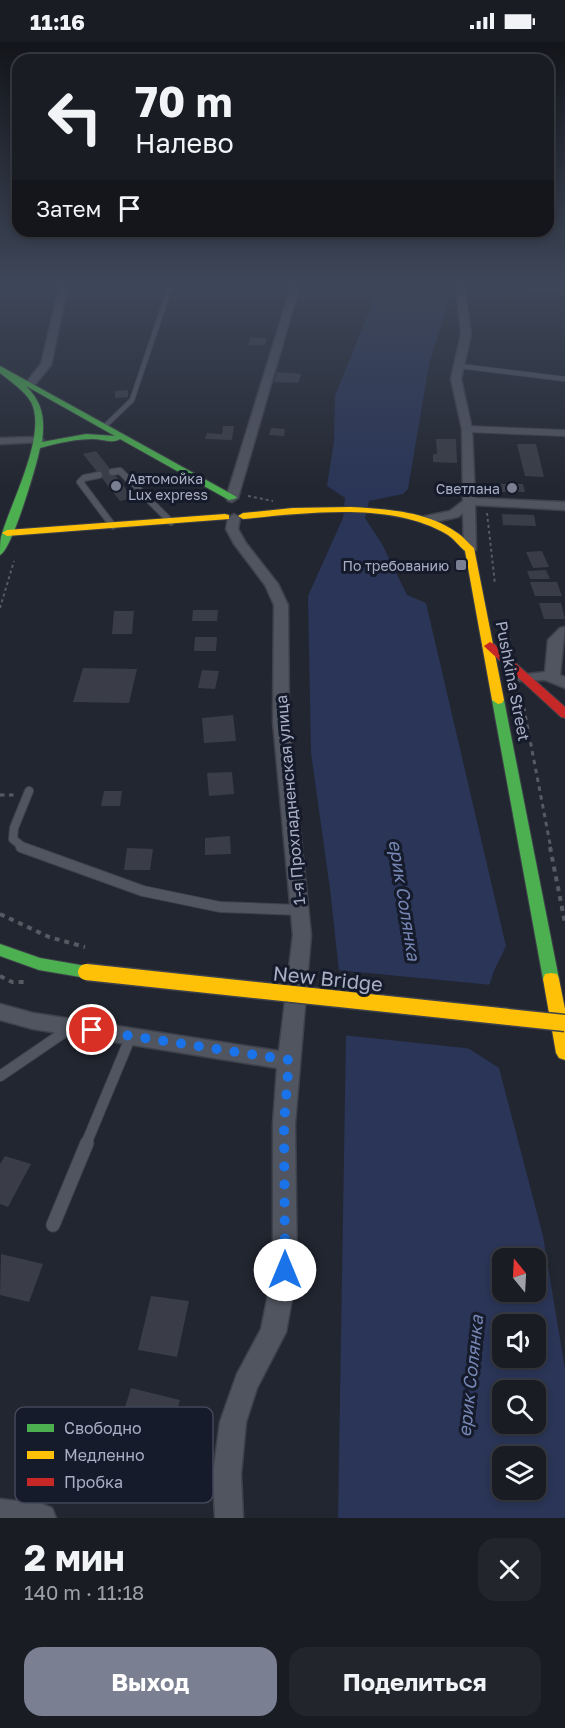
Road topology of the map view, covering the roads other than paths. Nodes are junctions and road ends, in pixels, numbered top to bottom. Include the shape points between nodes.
1 (49, 353) edge
2 (148, 353) edge
3 (279, 353) edge
4 (462, 353) edge
5 (459, 366) junction
6 (0, 369) edge
7 (565, 379) edge
8 (30, 384) junction
9 (104, 428) junction
10 (467, 429) junction
11 (565, 433) edge
12 (0, 441) edge
13 (37, 443) junction
14 (141, 448) junction
15 (112, 472) dead end
16 (99, 475) dead end
17 (244, 500) junction
18 (470, 501) junction
19 (550, 506) junction
20 (565, 506) edge
21 (306, 509) junction
22 (234, 517) junction
23 (565, 519) edge
24 (425, 520) junction
25 (171, 522) junction
26 (113, 526) junction
27 (4, 534) edge
28 (470, 550) junction
29 (0, 552) edge
30 (565, 631) edge
31 (490, 646) junction
32 (522, 675) junction
33 (559, 679) edge
34 (565, 714) edge
35 (29, 790) dead end
36 (299, 910) junction
37 (0, 950) edge
38 (0, 1012) edge
39 (565, 1023) edge
40 (73, 1027) junction
41 (131, 1036) junction
42 (565, 1053) edge
43 (289, 1060) junction
44 (0, 1076) edge
45 (53, 1225) dead end
46 (0, 1513) edge
47 (42, 1518) edge
48 (229, 1518) edge

1 - 8 street via 46,365
2 - 9 lane via 132,400
3 - 17 street
4 - 5 street
5 - 7 lane
5 - 10 street via 456,379
6 - 8 main road
6 - 13 main road via 25,389 38,409
8 - 9 main road
9 - 14 main road
10 - 11 lane
10 - 18 street
12 - 13 street
13 - 14 main road via 90,435 122,440
13 - 27 main road
14 - 17 main road
15 - 25 lane via 120,471
16 - 26 lane via 80,482
17 - 21 main road
17 - 22 main road via 251,505 250,511
17 - 22 main road via 218,500 211,507 213,512
18 - 19 street
18 - 24 street via 454,514
18 - 28 street
19 - 20 street
19 - 23 street
21 - 22 main road
21 - 24 main road
22 - 25 main road
22 - 36 street, 1-я Прохладненская улица via 232,529 240,544 271,584 281,605 281,722
24 - 28 main road via 462,539
25 - 26 main road
26 - 27 main road
27 - 29 main road
28 - 31 main road, Pushkina Street
30 - 33 street via 555,640
31 - 32 main road
31 - 42 main road, Pushkina Street
32 - 33 street
32 - 34 main road
35 - 36 lane via 14,828 13,839 21,847 142,891 220,907
36 - 43 street, 1-я Прохладненская улица via 301,950
37 - 39 main road, New Bridge, bridge via 39,964 86,972
38 - 40 street
40 - 41 street
40 - 44 lane
41 - 43 street
41 - 45 lane
43 - 48 street, 1-я Прохладненская улица via 284,1124 285,1270 273,1332 246,1383 233,1422 227,1474
46 - 47 street

